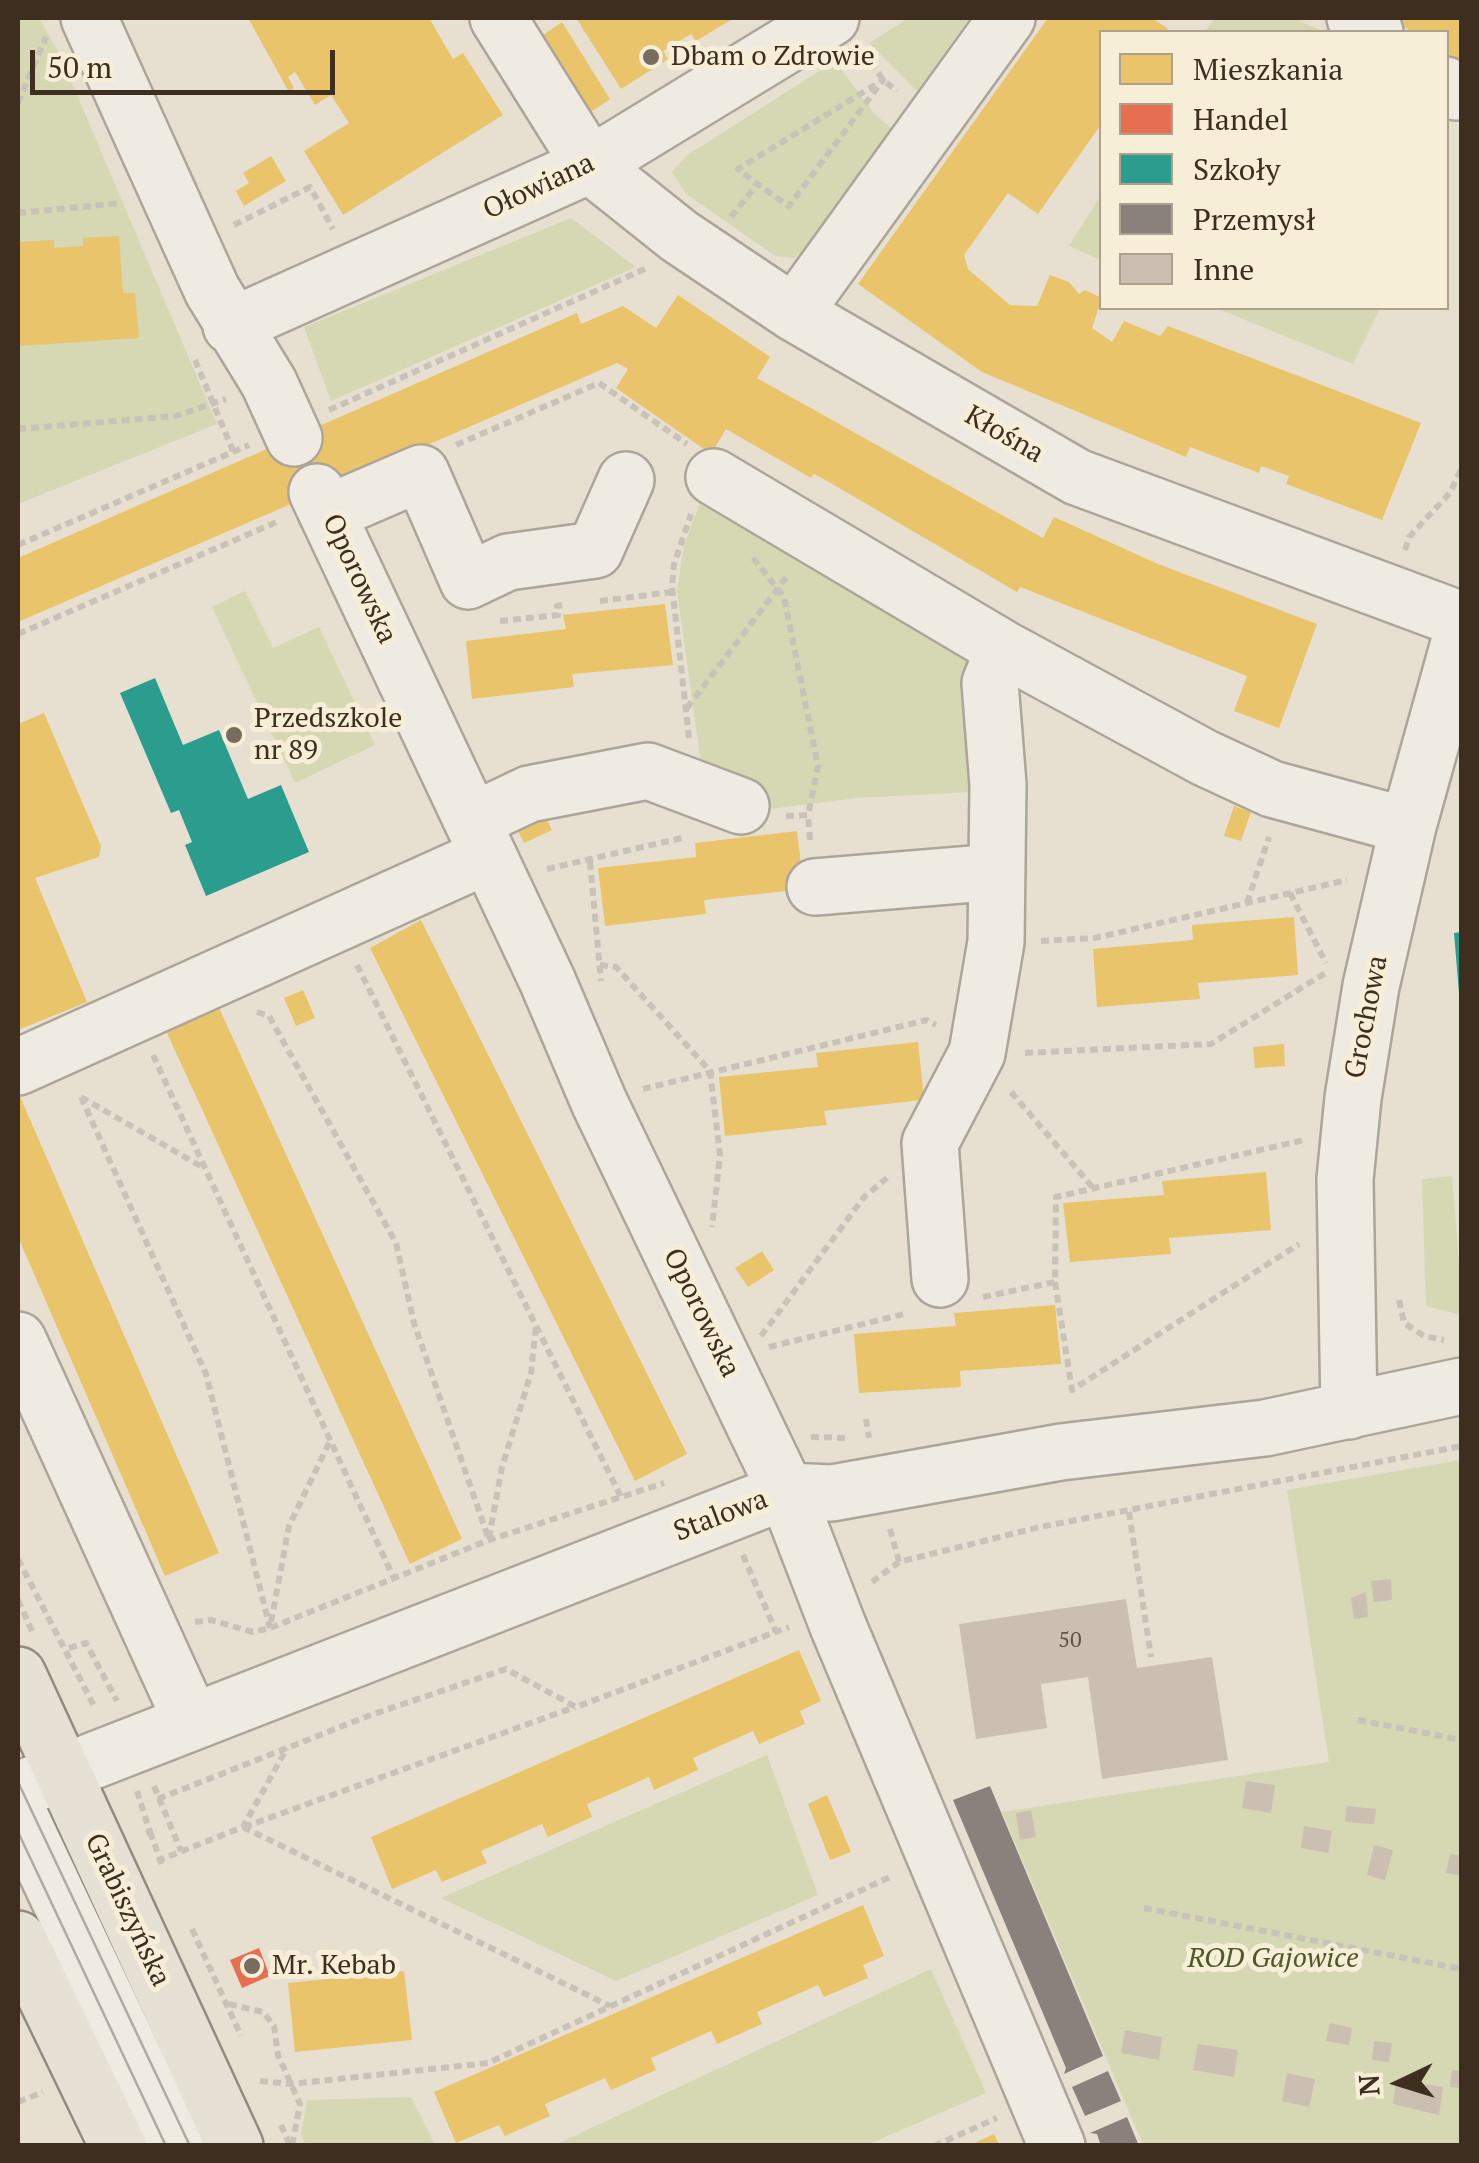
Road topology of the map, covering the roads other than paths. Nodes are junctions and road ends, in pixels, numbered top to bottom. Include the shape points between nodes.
1 (498, 18) edge
2 (1007, 18) edge
3 (68, 26) edge
4 (844, 28) edge
5 (605, 155) junction
6 (794, 313) junction
7 (231, 326) junction
8 (285, 416) road end
9 (696, 476) road end
10 (626, 480) dead end
11 (1462, 620) edge
12 (1462, 632) edge
13 (1004, 648) junction
14 (714, 809) road end
15 (1408, 826) junction
16 (480, 838) junction
17 (997, 872) junction
18 (815, 888) dead end
19 (24, 1064) edge
20 (944, 1297) road end
21 (18, 1340) edge
22 (1462, 1386) edge
23 (1349, 1411) junction
24 (786, 1490) junction
25 (18, 1675) edge
26 (192, 1722) junction
27 (40, 1781) edge
28 (18, 1812) edge
29 (18, 1939) edge
30 (118, 2146) edge
31 (176, 2146) edge
32 (235, 2146) edge
33 (1057, 2146) edge

1 - 5 street, Kłośna
2 - 6 street
3 - 7 street
4 - 5 street, Ołowiana
5 - 6 street, Kłośna via 680,236
5 - 7 street, Ołowiana
6 - 11 street, Kłośna via 1077,477
7 - 8 street
9 - 13 street via 816,537
10 - 16 street, Oporowska via 595,550 508,562 468,581 421,472 322,503
12 - 15 street, Grochowa
13 - 15 street via 1205,758 1284,793
13 - 17 street via 990,683
14 - 16 street via 648,772 529,794
15 - 23 street, Grochowa via 1352,1098 1345,1179
16 - 19 street via 220,973
16 - 24 street, Oporowska
17 - 18 street
17 - 20 street via 996,942 978,1053 930,1143
21 - 26 street
22 - 23 street, Stalowa
23 - 24 street, Stalowa via 832,1493
24 - 26 street, Stalowa
24 - 33 street, Oporowska
25 - 27 main road, Grabiszyńska
26 - 27 street, Stalowa
27 - 32 main road, Grabiszyńska
28 - 31 street
29 - 30 main road

